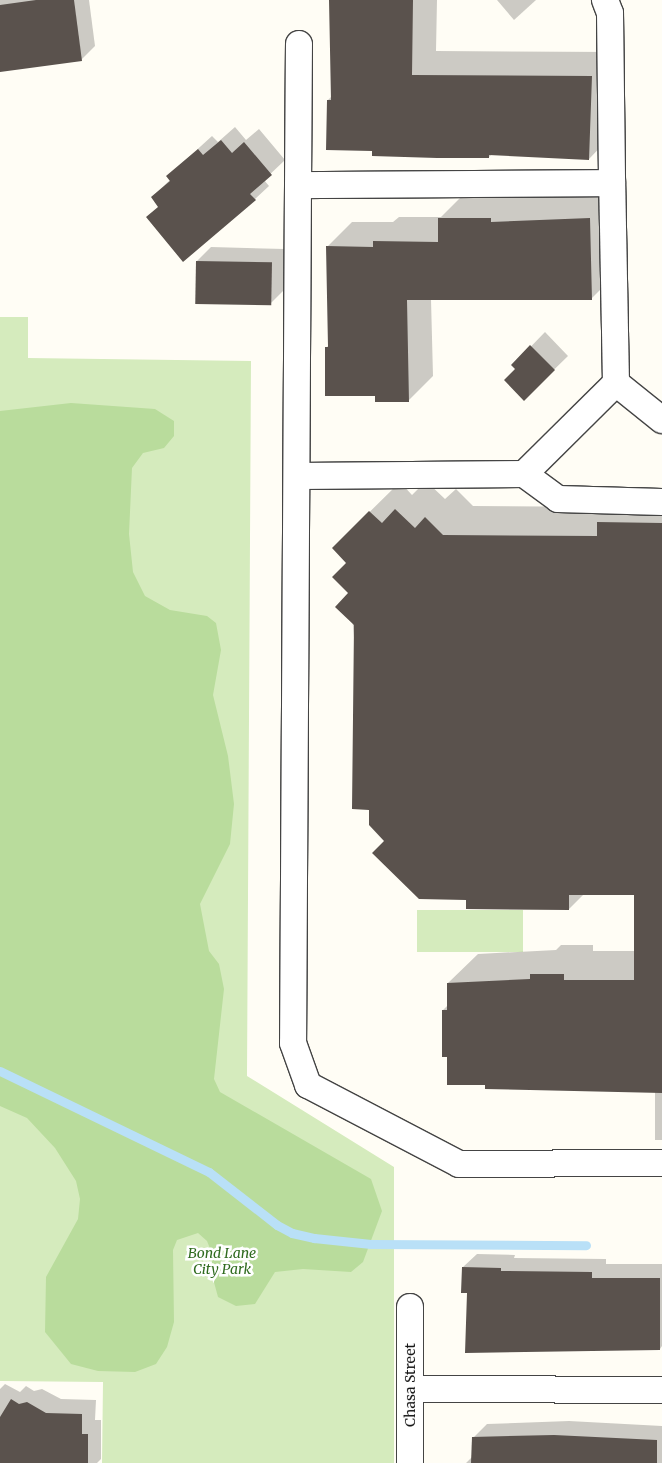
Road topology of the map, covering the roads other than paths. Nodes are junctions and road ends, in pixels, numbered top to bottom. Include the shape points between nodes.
1 (601, 4) edge
2 (299, 44) dead end
3 (612, 183) junction
4 (298, 185) junction
5 (616, 383) junction
6 (662, 420) edge
7 (524, 474) junction
8 (298, 476) junction
9 (662, 502) edge
10 (662, 1162) edge
11 (410, 1307) dead end
12 (410, 1389) junction
13 (662, 1390) edge
14 (410, 1463) edge

1 - 3 street
2 - 4 street
3 - 4 street
3 - 5 street
4 - 8 street
5 - 6 street
5 - 7 street
7 - 8 street
7 - 9 street via 558,498
8 - 10 street via 293,1044 308,1086 459,1164
11 - 12 street, Chasa Street
12 - 13 street
12 - 14 street, Chasa Street

